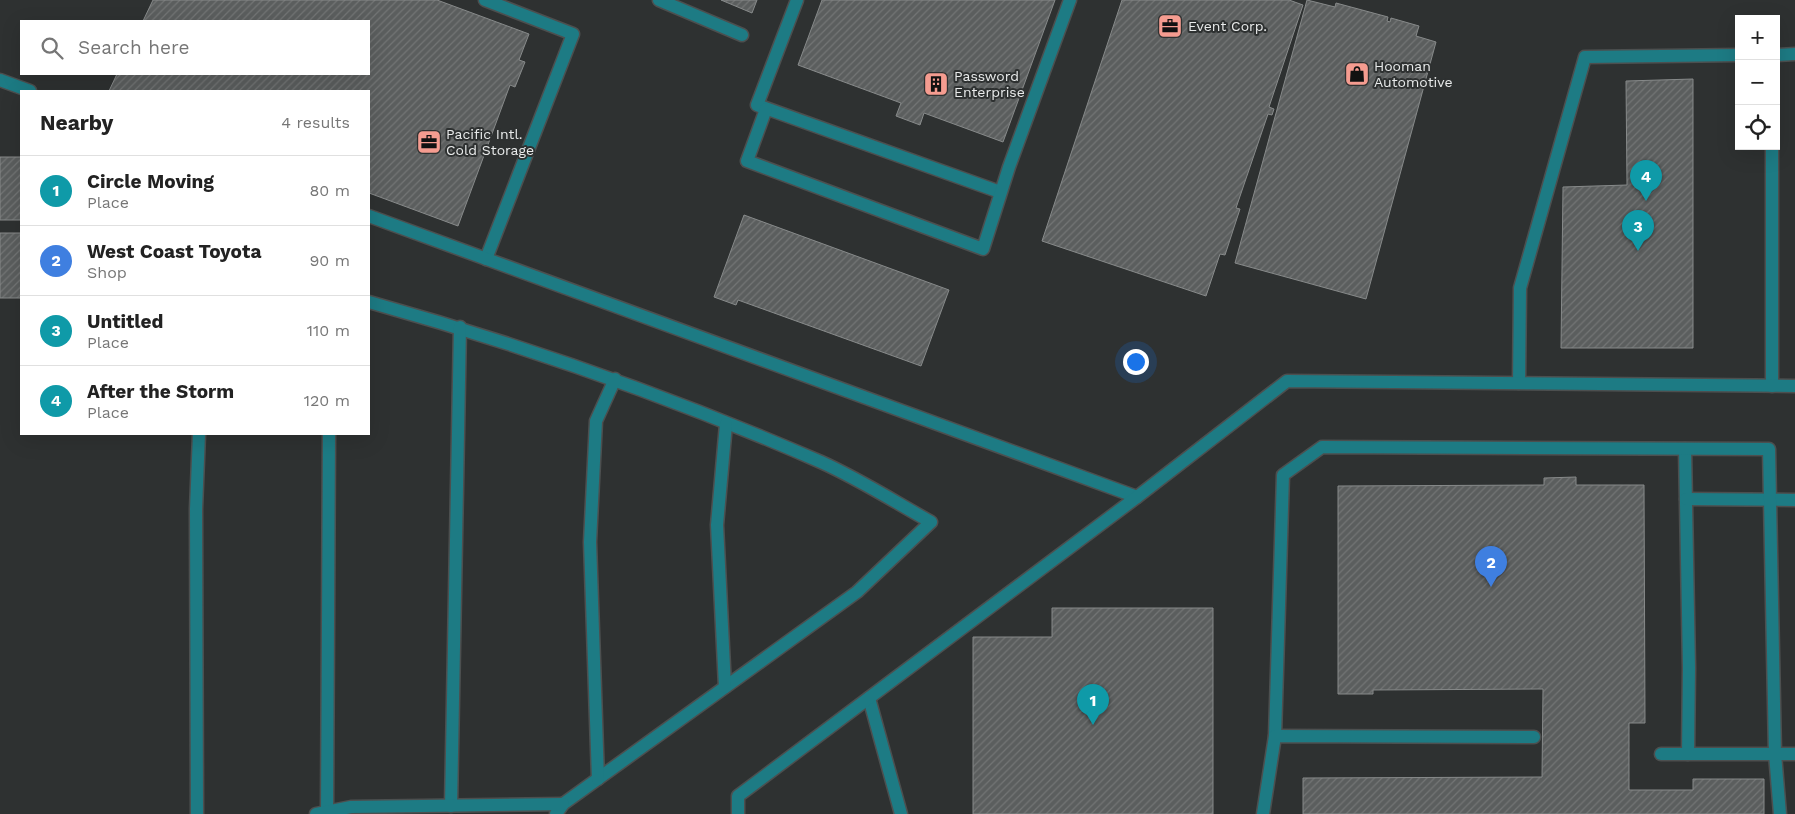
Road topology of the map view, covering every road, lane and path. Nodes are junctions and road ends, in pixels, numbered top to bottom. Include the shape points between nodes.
1 (485, 0) edge
2 (659, 0) edge
3 (797, 0) edge
4 (1070, 0) edge
5 (742, 35) dead end
6 (1795, 54) edge
7 (1735, 55) edge
8 (1780, 55) edge
9 (0, 80) edge
10 (27, 90) edge
11 (762, 107) junction
12 (1772, 150) edge
13 (1000, 192) junction
14 (370, 216) edge
15 (486, 259) junction
16 (370, 302) edge
17 (460, 327) junction
18 (615, 379) junction
19 (1519, 383) junction
20 (1772, 386) junction
21 (1795, 386) edge
22 (726, 424) junction
23 (199, 435) edge
24 (329, 435) edge
25 (1686, 449) junction
26 (1137, 497) junction
27 (1686, 499) junction
28 (1770, 500) junction
29 (1795, 500) edge
30 (725, 687) junction
31 (869, 698) junction
32 (1275, 736) junction
33 (1534, 737) dead end
34 (1660, 754) dead end
35 (1688, 754) junction
36 (1775, 754) junction
37 (1795, 754) edge
38 (598, 779) junction
39 (451, 806) junction
40 (559, 809) edge
41 (351, 811) edge
42 (321, 813) edge
43 (192, 814) edge
44 (198, 814) edge
45 (738, 814) edge
46 (901, 814) edge
47 (1263, 814) edge
48 (1780, 814) edge

1 - 15 lane via 573,34
2 - 5 lane
3 - 11 lane
4 - 13 lane
6 - 8 lane
7 - 19 lane via 1585,56 1520,288
9 - 10 lane
11 - 13 lane
11 - 13 lane via 747,161 983,249
12 - 20 lane
14 - 15 lane
15 - 26 lane
16 - 17 lane
17 - 18 lane
17 - 39 lane
18 - 22 lane
18 - 38 lane via 596,421 591,533
19 - 20 lane
19 - 26 lane via 1287,381
20 - 21 lane
22 - 30 lane via 717,525
22 - 30 lane via 823,463 931,522 858,592
23 - 44 lane via 196,509
24 - 42 lane
25 - 27 lane
25 - 28 lane via 1769,449
25 - 32 lane via 1322,447 1283,475
26 - 31 lane
27 - 28 lane
27 - 35 lane
28 - 29 lane
28 - 36 lane
30 - 38 lane
31 - 45 lane via 738,796
31 - 46 lane
32 - 33 lane
32 - 47 lane
34 - 35 lane
35 - 36 lane
36 - 37 lane
36 - 48 lane
38 - 40 lane
39 - 40 lane
39 - 41 lane
41 - 42 lane
43 - 44 lane

